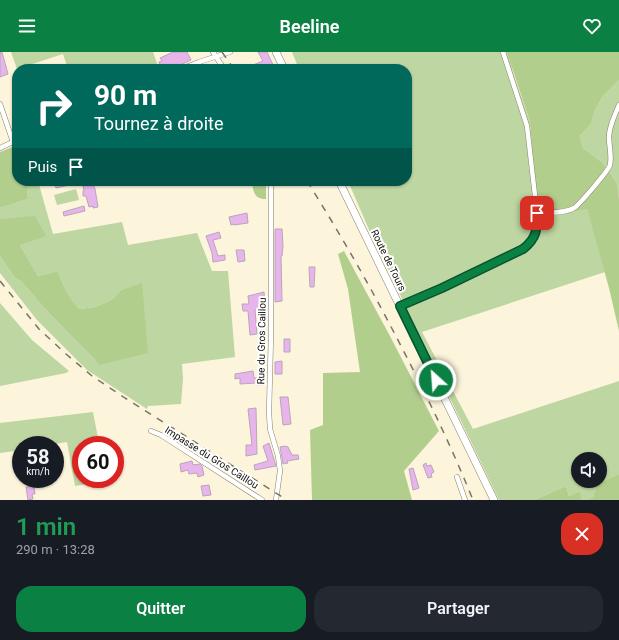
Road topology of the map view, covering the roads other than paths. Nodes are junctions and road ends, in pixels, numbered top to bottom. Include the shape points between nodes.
1 (230, 52) edge
2 (276, 52) edge
3 (504, 52) edge
4 (215, 54) edge
5 (192, 64) edge
6 (221, 64) edge
7 (282, 64) edge
8 (0, 104) edge
9 (619, 105) edge
10 (12, 134) edge
11 (12, 142) edge
12 (0, 148) edge
13 (271, 186) edge
14 (341, 186) edge
15 (537, 213) junction
16 (400, 306) junction
17 (151, 431) dead end
18 (457, 477) dead end
19 (262, 500) edge
20 (276, 500) edge
21 (465, 500) edge
22 (494, 500) edge

1 - 4 street
2 - 7 main road
3 - 15 street via 527,126
4 - 5 street
4 - 6 street
8 - 10 street
9 - 15 street via 610,127 609,167 601,178 574,208 562,212
11 - 12 street
13 - 20 street, Rue du Gros Caillou via 269,412 270,429 280,471
14 - 16 main road, Route de Tours
15 - 16 street via 537,231 532,242 523,249
16 - 22 main road, Route de Tours
17 - 19 street, Impasse du Gros Caillou
18 - 21 street

